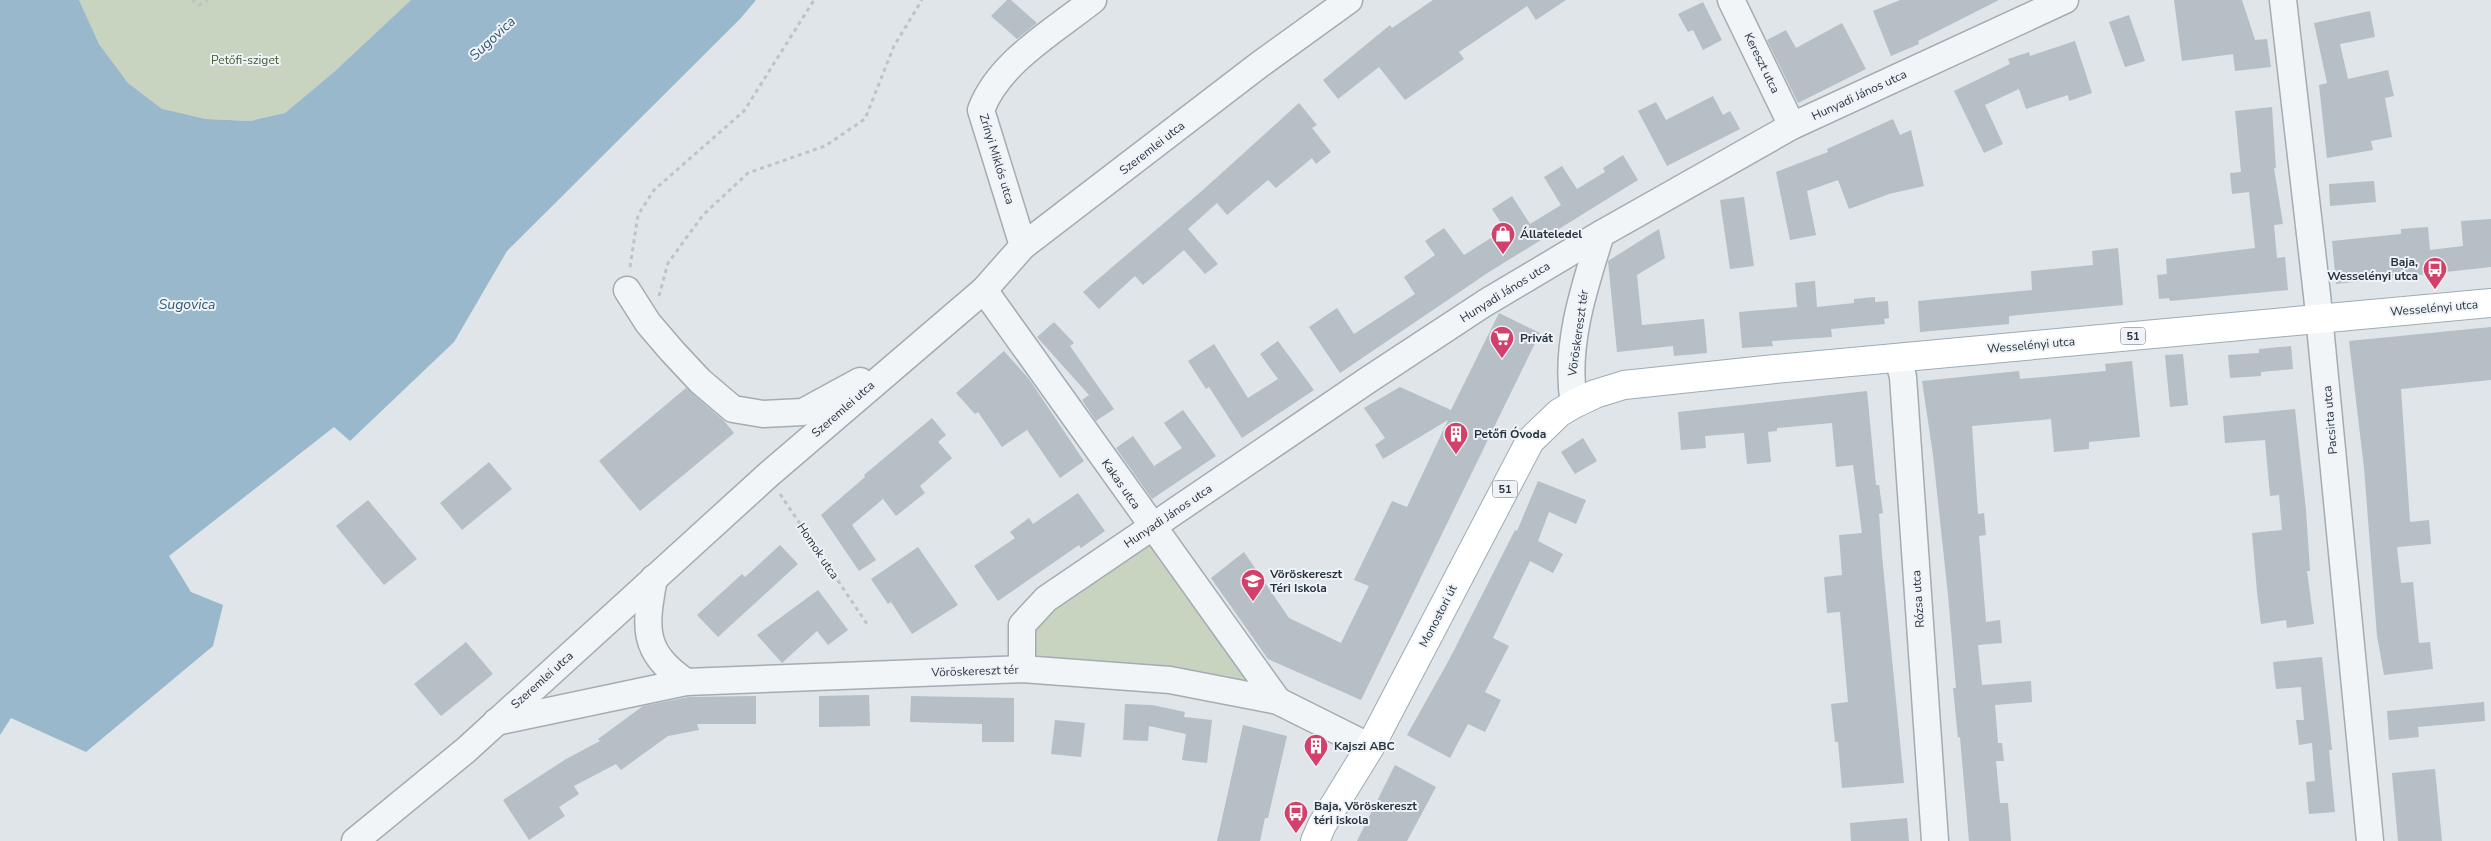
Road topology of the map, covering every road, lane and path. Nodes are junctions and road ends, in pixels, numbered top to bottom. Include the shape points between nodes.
1 (192, 0) edge
2 (208, 0) edge
3 (814, 0) edge
4 (922, 0) edge
5 (1093, 0) edge
6 (1349, 0) edge
7 (1731, 0) edge
8 (2065, 0) edge
9 (2283, 0) edge
10 (1792, 126) junction
11 (1601, 234) junction
12 (1023, 246) junction
13 (626, 290) joint
14 (984, 290) junction
15 (657, 301) dead end
16 (2491, 302) edge
17 (2320, 318) junction
18 (905, 356) junction
19 (1898, 358) junction
20 (1574, 404) junction
21 (768, 475) junction
22 (1152, 528) junction
23 (654, 578) junction
24 (869, 627) dead end
25 (1022, 669) junction
26 (686, 682) junction
27 (1278, 701) junction
28 (496, 722) junction
29 (1370, 747) junction
30 (355, 841) edge
31 (1315, 841) edge
32 (1934, 841) edge
33 (2370, 841) edge

1 - 2 path via 199,5
3 - 13 path via 744,111 654,190 638,215
4 - 15 path via 894,46 865,119 825,146 748,172 703,215 668,263
5 - 12 street, Zrínyi Miklós utca via 1016,61 987,95 981,110
6 - 12 street, Szeremlei utca
7 - 10 street, Kereszt utca
8 - 10 street, Hunyadi János utca
9 - 17 street, Pacsirta utca
10 - 11 street, Hunyadi János utca
11 - 20 street, Vöröskereszt tér via 1581,298 1570,384
11 - 22 street, Hunyadi János utca via 1485,303
12 - 14 street, Szeremlei utca
13 - 18 street via 672,352 733,409 763,414 803,412
14 - 18 street, Szeremlei utca
14 - 22 street, Kakas utca
16 - 17 main road, Wesselényi utca / 51
17 - 19 main road, Wesselényi utca / 51
17 - 33 street, Pacsirta utca
18 - 21 street, Szeremlei utca
19 - 20 main road, Wesselényi utca / 51 via 1624,385
19 - 32 street, Rózsa utca via 1903,377
20 - 29 main road, Monostori út / 51 via 1530,441
21 - 23 street, Szeremlei utca
21 - 24 path, Homok utca
22 - 25 street, Hunyadi János utca via 1046,599 1022,625
22 - 27 street, Kakas utca
23 - 26 street via 648,635 667,669
23 - 28 street, Szeremlei utca
25 - 26 street, Vöröskereszt tér
25 - 27 street, Vöröskereszt tér via 1170,680
26 - 28 street, Vöröskereszt tér
27 - 29 street, Vöröskereszt tér
28 - 30 street, Szeremlei utca
29 - 31 main road, Monostori út / 51

